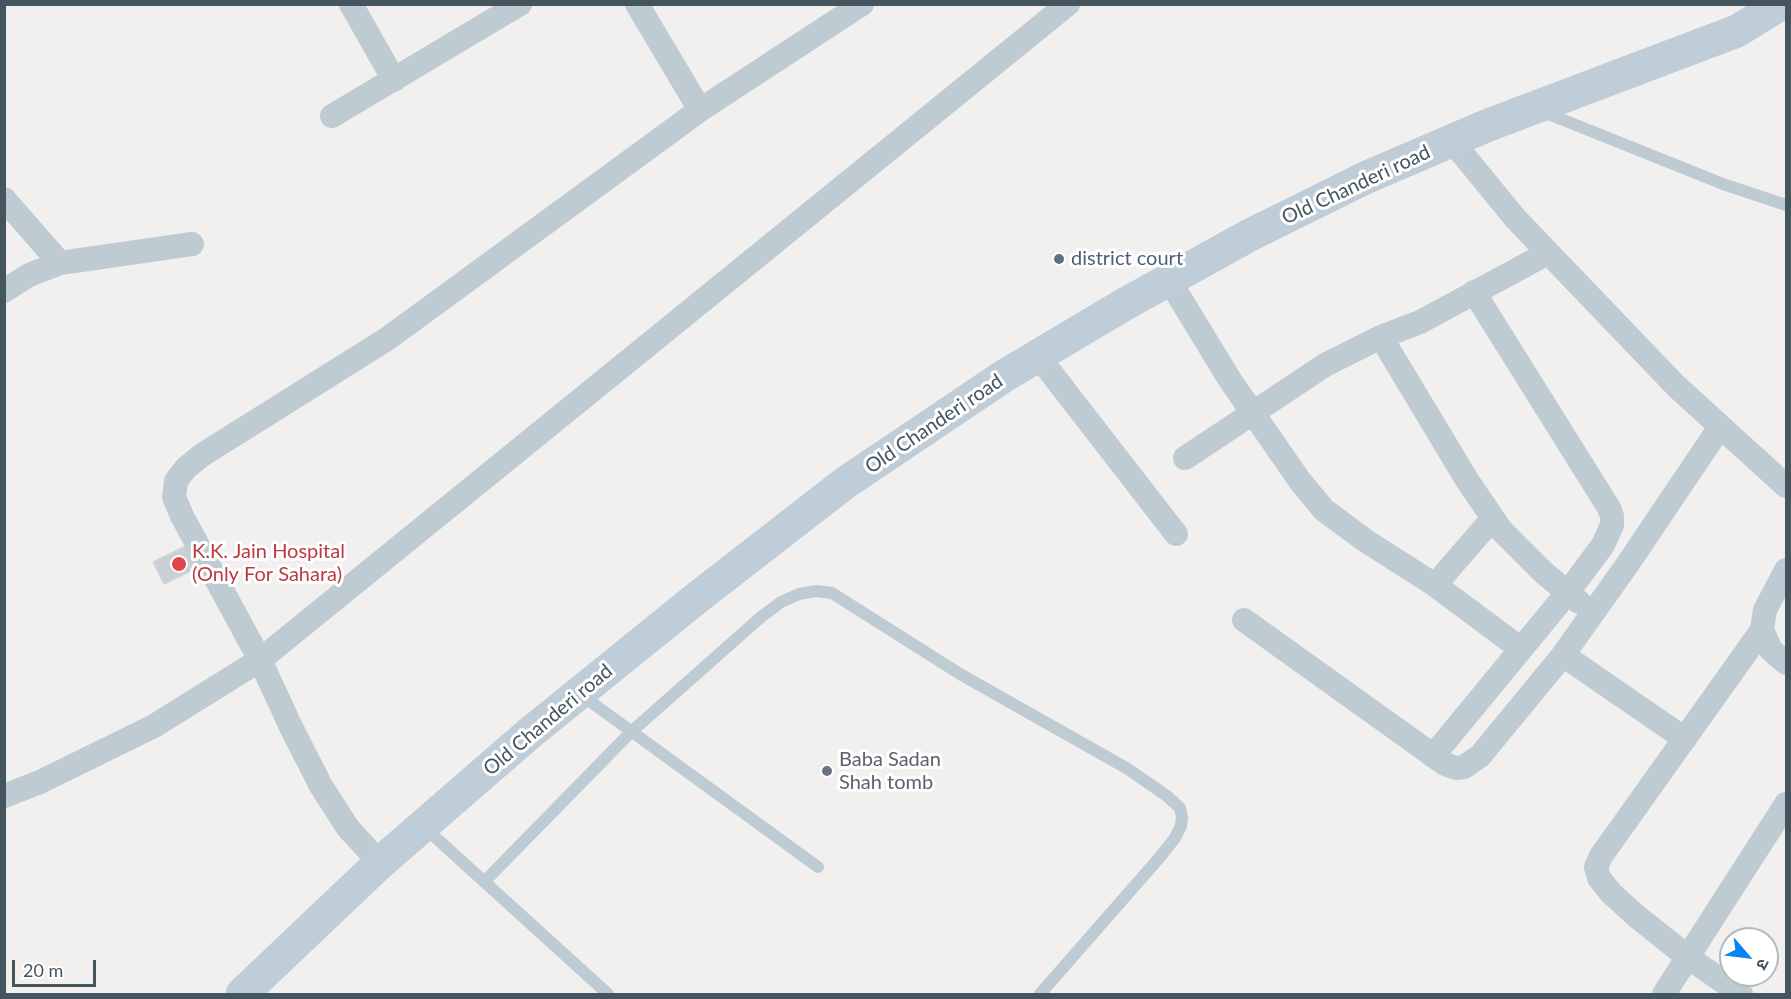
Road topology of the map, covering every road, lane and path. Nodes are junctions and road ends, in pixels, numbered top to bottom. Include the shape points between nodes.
1 (351, 4) edge
2 (520, 4) edge
3 (637, 4) edge
4 (862, 4) edge
5 (1068, 4) edge
6 (484, 14) edge
7 (1762, 14) edge
8 (394, 80) junction
9 (1534, 108) junction
10 (700, 110) junction
11 (332, 116) dead end
12 (1452, 141) junction
13 (4, 199) edge
14 (1786, 205) edge
15 (192, 244) dead end
16 (1548, 252) junction
17 (60, 263) junction
18 (1169, 280) junction
19 (4, 291) edge
20 (1474, 292) junction
21 (1381, 337) junction
22 (1038, 356) junction
23 (1252, 413) junction
24 (1720, 428) junction
25 (1185, 458) dead end
26 (1786, 486) edge
27 (1493, 518) junction
28 (1176, 534) dead end
29 (1786, 570) edge
30 (1435, 585) junction
31 (1568, 592) junction
32 (1592, 612) junction
33 (1244, 620) dead end
34 (1762, 630) junction
35 (1521, 649) junction
36 (1563, 655) junction
37 (260, 660) junction
38 (1786, 663) edge
39 (579, 694) junction
40 (631, 732) junction
41 (1685, 739) junction
42 (1433, 756) junction
43 (4, 796) edge
44 (1786, 804) edge
45 (423, 826) junction
46 (380, 862) junction
47 (818, 867) dead end
48 (484, 882) junction
49 (1689, 958) junction
50 (242, 994) edge
51 (608, 994) edge
52 (1040, 994) edge
53 (1664, 994) edge
54 (1741, 994) edge

1 - 8 street
2 - 6 street
3 - 10 street
4 - 10 street
5 - 37 street
6 - 8 street
7 - 9 street, Old Chanderi road
8 - 11 street
9 - 12 street, Old Chanderi road
9 - 14 lane via 1723,184
10 - 37 street via 387,339 186,468 176,481 174,497
12 - 16 street
12 - 18 street, Old Chanderi road via 1355,183
13 - 17 street
15 - 17 street
16 - 20 street
16 - 24 street
17 - 19 street via 29,275
18 - 22 street, Old Chanderi road
18 - 23 street
20 - 21 street via 1420,322
20 - 31 street via 1612,516 1604,544
21 - 23 street via 1325,365
21 - 27 street
22 - 28 street
22 - 39 street, Old Chanderi road via 845,483
23 - 25 street
23 - 30 street via 1324,510
24 - 26 street
24 - 32 street
27 - 30 street
27 - 31 street via 1520,550
29 - 34 street via 1765,609
30 - 35 street
31 - 32 street
31 - 35 street
32 - 36 street
33 - 42 street
34 - 38 street via 1771,650
34 - 41 street
35 - 42 street
36 - 41 street
36 - 42 street via 1480,756 1456,768
37 - 43 street via 154,726
37 - 46 street via 321,786 348,828
39 - 40 lane
39 - 45 street, Old Chanderi road
40 - 47 lane
40 - 48 lane
40 - 52 lane via 781,602 816,591 832,593 960,674 1128,770 1180,808 1181,826 1160,857
41 - 49 street via 1596,867 1611,893
44 - 49 street
45 - 46 street, Old Chanderi road
45 - 48 lane
46 - 50 street, Old Chanderi road
48 - 51 lane
49 - 53 street
49 - 54 street

